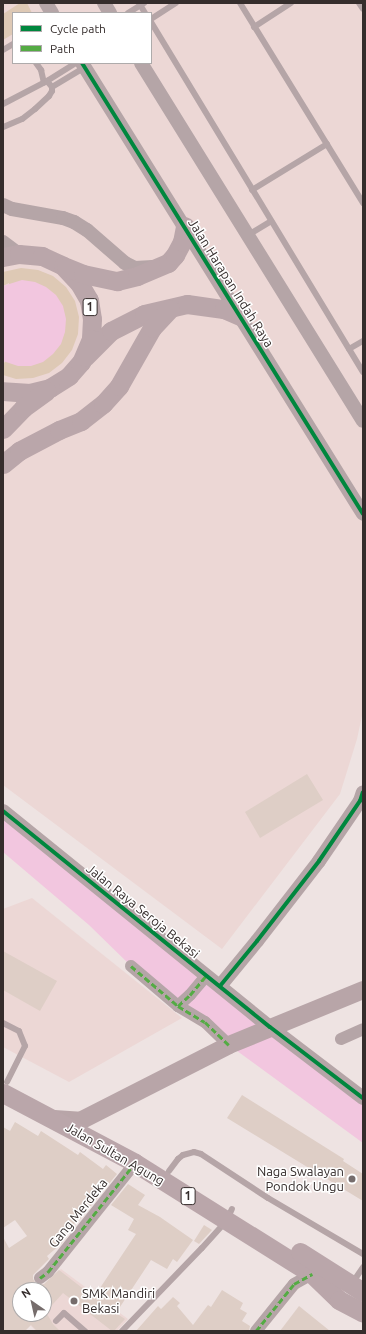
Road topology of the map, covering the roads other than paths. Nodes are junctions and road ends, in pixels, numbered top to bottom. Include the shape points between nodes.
1 (46, 3) edge
2 (104, 3) edge
3 (176, 3) edge
4 (290, 3) edge
5 (359, 3) edge
6 (141, 4) edge
7 (241, 4) edge
8 (363, 9) edge
9 (51, 12) edge
10 (109, 12) edge
11 (129, 12) edge
12 (152, 19) edge
13 (152, 22) edge
14 (254, 27) junction
15 (12, 45) edge
16 (3, 50) edge
17 (37, 64) edge
18 (81, 64) edge
19 (142, 64) edge
20 (45, 82) junction
21 (52, 87) junction
22 (3, 104) edge
23 (3, 128) edge
24 (327, 144) junction
25 (252, 190) junction
26 (363, 203) edge
27 (3, 205) edge
28 (271, 221) junction
29 (185, 226) junction
30 (248, 235) junction
31 (3, 242) edge
32 (11, 256) edge
33 (63, 266) junction
34 (164, 266) junction
35 (170, 309) junction
36 (240, 316) junction
37 (363, 341) edge
38 (349, 349) junction
39 (80, 362) junction
40 (363, 372) edge
41 (50, 388) junction
42 (3, 391) edge
43 (363, 421) edge
44 (3, 429) edge
45 (3, 464) edge
46 (363, 514) edge
47 (363, 792) edge
48 (3, 811) edge
49 (132, 966) dead end
50 (205, 977) junction
51 (220, 986) junction
52 (363, 990) edge
53 (178, 1006) junction
54 (3, 1023) edge
55 (266, 1028) junction
56 (363, 1029) edge
57 (341, 1039) dead end
58 (229, 1045) junction
59 (4, 1085) edge
60 (363, 1098) edge
61 (54, 1119) junction
62 (80, 1121) junction
63 (135, 1163) junction
64 (169, 1171) junction
65 (230, 1214) junction
66 (363, 1254) edge
67 (363, 1267) edge
68 (312, 1274) junction
69 (40, 1278) dead end
70 (349, 1292) edge
71 (363, 1313) edge
72 (56, 1321) dead end
73 (85, 1331) edge
74 (122, 1331) edge
75 (256, 1331) edge

1 - 9 street
2 - 10 street
3 - 12 lane
4 - 14 lane
5 - 8 lane
6 - 11 lane
7 - 14 lane
13 - 25 lane
14 - 24 lane
15 - 16 lane
17 - 20 lane
18 - 20 lane
18 - 21 lane
18 - 29 street, Jalan Harapan Indah Raya
19 - 30 street
20 - 21 lane
20 - 22 lane
21 - 23 lane via 49,96 34,109 22,119
24 - 25 lane
24 - 26 lane
25 - 28 lane
27 - 34 street via 74,222 125,263 135,268
28 - 30 lane
28 - 38 lane
29 - 34 highway via 179,248
29 - 36 street, Jalan Harapan Indah Raya
30 - 43 street
31 - 32 street
32 - 33 highway, 1 via 42,256
33 - 34 highway via 83,274 117,281
33 - 39 highway, 1 via 79,283 88,300 91,313 91,339
35 - 36 highway via 187,304 207,306 224,309
35 - 39 highway via 144,314 112,331
35 - 45 highway via 152,328 119,386 103,404 81,421 19,451
36 - 46 street, Jalan Harapan Indah Raya
37 - 38 lane
38 - 40 lane
39 - 41 highway, 1 via 69,376
41 - 42 highway, 1 via 30,393
41 - 44 highway, 1 via 23,408
47 - 51 street via 360,801 319,861
48 - 50 street, Jalan Raya Seroja Bekasi
49 - 53 street
50 - 51 street, Jalan Raya Seroja Bekasi
50 - 53 street
51 - 55 street, Jalan Raya Seroja Bekasi
52 - 55 main road
53 - 58 street via 205,1022
54 - 59 lane via 19,1030 25,1046
55 - 58 main road
55 - 60 street, Jalan Raya Seroja Bekasi
56 - 57 street
58 - 62 main road
59 - 61 highway, Jalan Sultan Agung / 1
59 - 62 highway, Jalan Sultan Agung / 1
61 - 62 main road
61 - 63 highway, Jalan Sultan Agung / 1
62 - 64 highway, Jalan Sultan Agung / 1
63 - 65 highway, Jalan Sultan Agung / 1
63 - 69 street, Gang Merdeka via 48,1272
64 - 65 highway, Jalan Sultan Agung / 1
64 - 66 lane via 183,1155 194,1152 201,1154 268,1198
65 - 68 highway, Jalan Sultan Agung / 1
65 - 70 highway, Jalan Sultan Agung / 1
65 - 74 lane
67 - 70 lane
68 - 70 highway, Jalan Sultan Agung / 1
68 - 75 street via 294,1284
70 - 71 highway, Jalan Sultan Agung / 1
72 - 73 lane via 64,1313

